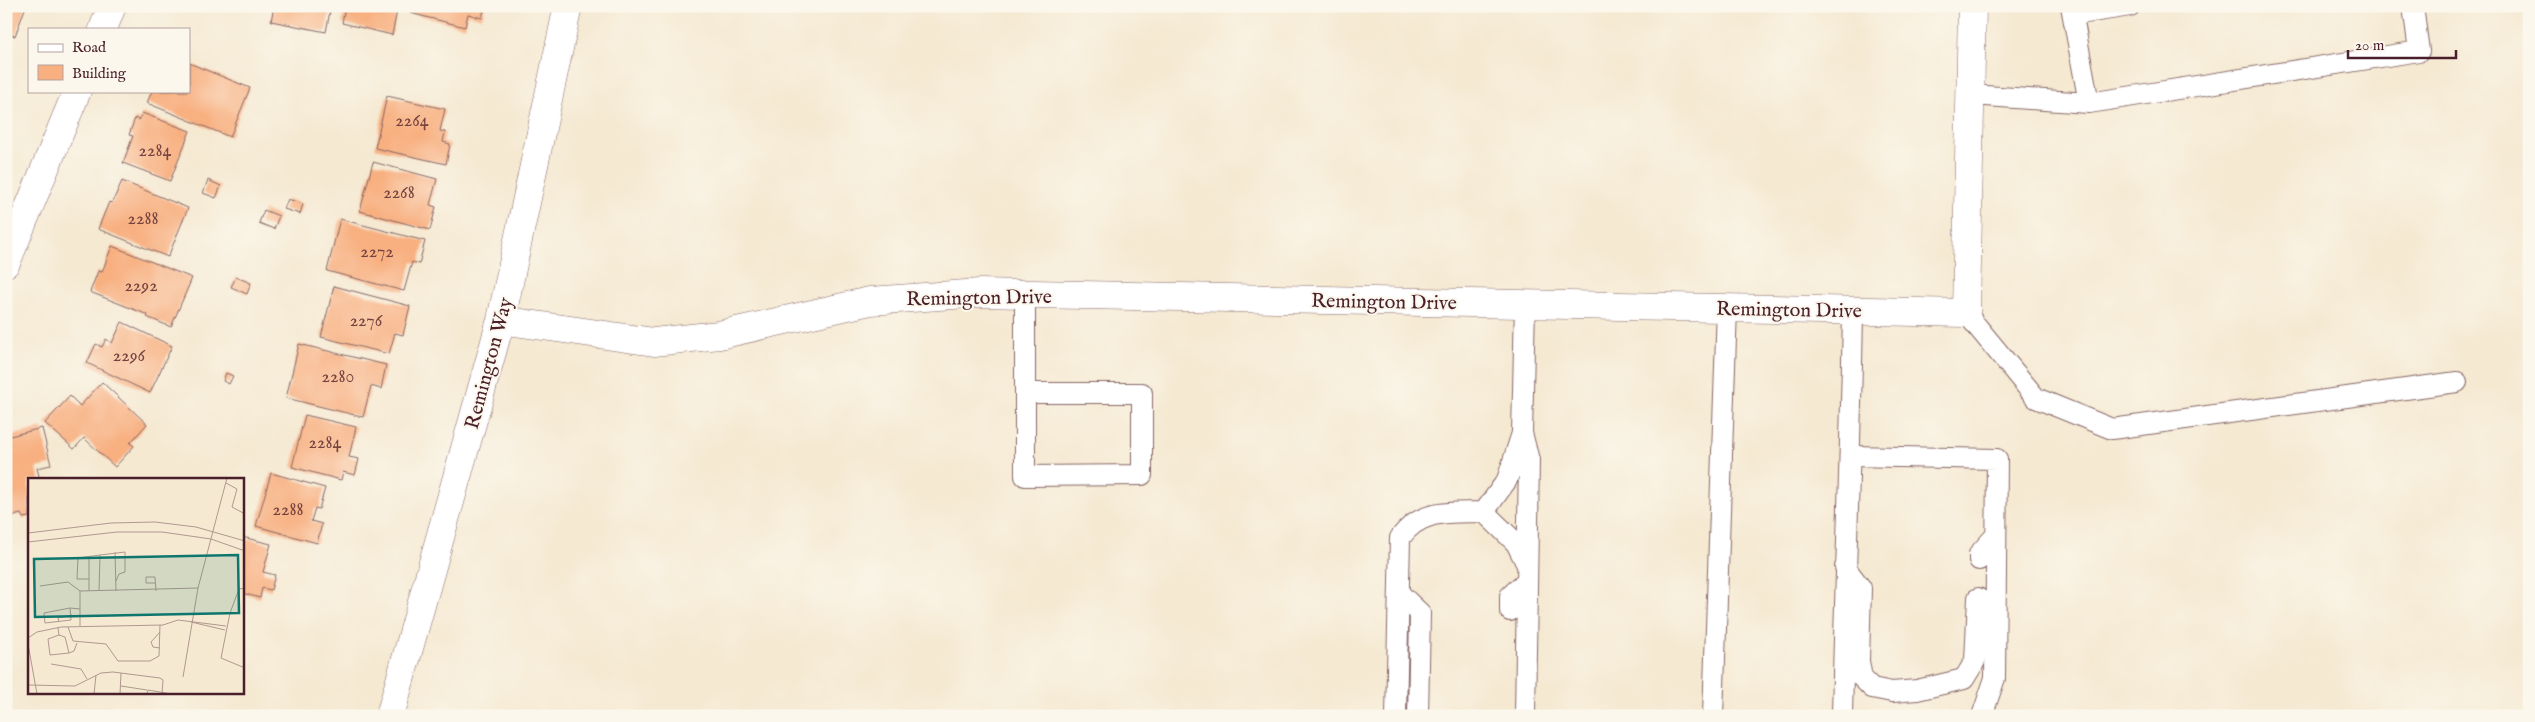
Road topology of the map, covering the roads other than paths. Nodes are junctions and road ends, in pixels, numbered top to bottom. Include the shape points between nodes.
1 (112, 6) edge
2 (568, 6) edge
3 (1972, 6) edge
4 (2130, 6) edge
5 (2413, 6) edge
6 (2072, 11) edge
7 (103, 28) edge
8 (77, 92) edge
9 (1971, 95) junction
10 (2089, 103) junction
11 (6, 263) edge
12 (1025, 295) junction
13 (1525, 304) junction
14 (1727, 308) junction
15 (1853, 310) junction
16 (1966, 313) junction
17 (501, 320) junction
18 (2457, 382) dead end
19 (1026, 393) junction
20 (1522, 433) junction
21 (1851, 456) junction
22 (1484, 512) junction
23 (1996, 536) junction
24 (1979, 560) dead end
25 (1846, 567) junction
26 (1527, 574) junction
27 (1399, 592) junction
28 (1978, 598) dead end
29 (1510, 611) dead end
30 (390, 716) edge
31 (1396, 716) edge
32 (1418, 716) edge
33 (1525, 716) edge
34 (1713, 716) edge
35 (1842, 716) edge
36 (1982, 716) edge

1 - 7 street
2 - 17 street, Remington Way
3 - 9 street
4 - 6 lane
5 - 10 lane via 2419,51
6 - 10 lane
8 - 11 street
9 - 10 lane
9 - 16 street
12 - 13 street, Remington Drive
12 - 17 street, Remington Drive via 980,293 870,301 719,335 654,342
12 - 19 lane
13 - 14 street, Remington Drive
13 - 20 lane
14 - 15 street, Remington Drive
14 - 34 lane
15 - 16 street, Remington Drive
15 - 21 lane
16 - 18 lane via 2036,398 2112,429
17 - 30 street, Remington Way
19 - 19 lane via 1025,476 1142,475 1142,393
20 - 22 lane via 1507,480
20 - 26 lane via 1529,460
21 - 23 lane via 1997,459
21 - 25 lane
22 - 26 lane via 1516,543
22 - 27 lane via 1437,514 1422,517 1409,526 1400,538
23 - 24 lane via 1979,554
23 - 36 lane via 1995,678
25 - 28 lane via 1861,588 1859,661 1862,678 1872,688 1892,692 1917,690 1964,679 1976,661
25 - 35 lane
26 - 29 lane via 1510,596
26 - 33 lane
27 - 31 lane
27 - 32 lane via 1420,613

